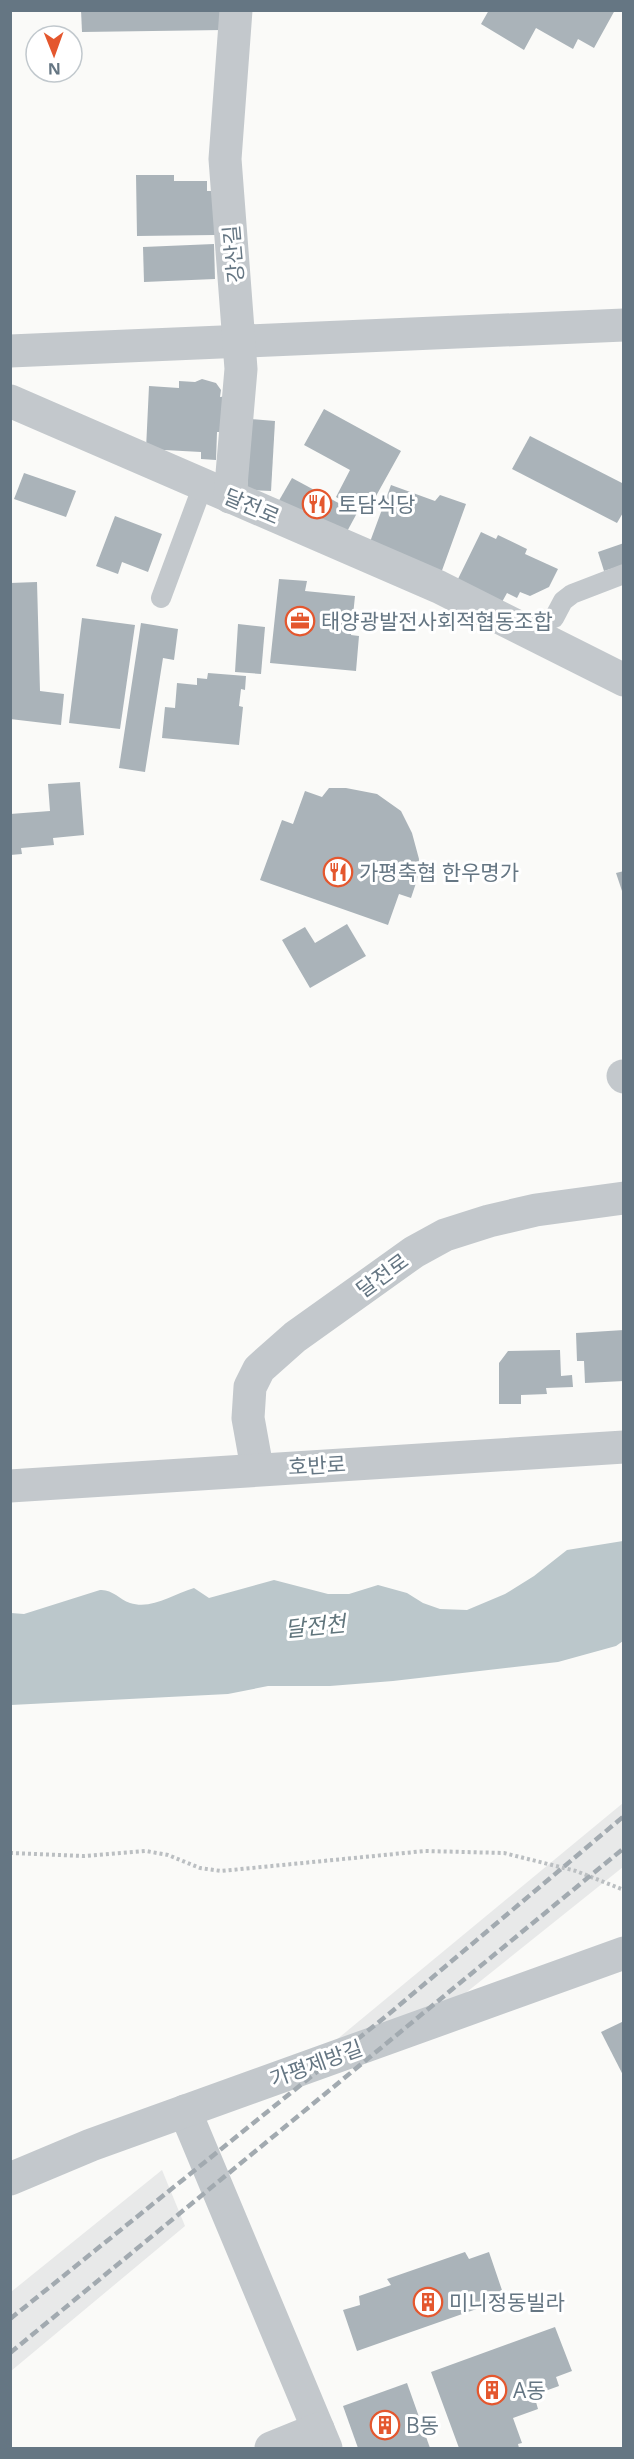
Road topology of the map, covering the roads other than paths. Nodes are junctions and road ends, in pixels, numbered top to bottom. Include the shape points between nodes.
1 (236, 10) edge
2 (624, 325) edge
3 (240, 342) junction
4 (10, 351) edge
5 (10, 401) edge
6 (216, 491) junction
7 (624, 574) edge
8 (161, 598) dead end
9 (523, 630) junction
10 (624, 680) edge
11 (624, 1198) edge
12 (624, 1447) edge
13 (257, 1468) junction
14 (10, 1486) edge
15 (624, 1953) edge
16 (185, 2111) junction
17 (10, 2179) edge
18 (322, 2439) edge
19 (271, 2448) edge

1 - 3 street, 강산길 via 225,159
2 - 3 street
3 - 4 street
3 - 6 street, 강산길 via 241,369
5 - 6 street, 달전로
6 - 8 lane
6 - 9 street, 달전로 via 439,587
7 - 9 lane via 572,594 562,601 554,618
9 - 10 street, 달전로
11 - 13 street, 달전로 via 536,1210 445,1236 414,1252 295,1337 259,1369 250,1387 248,1418
12 - 13 street, 호반로
13 - 14 street, 호반로
15 - 16 street, 가평제방길
16 - 17 street, 가평제방길
16 - 18 street
18 - 19 street

